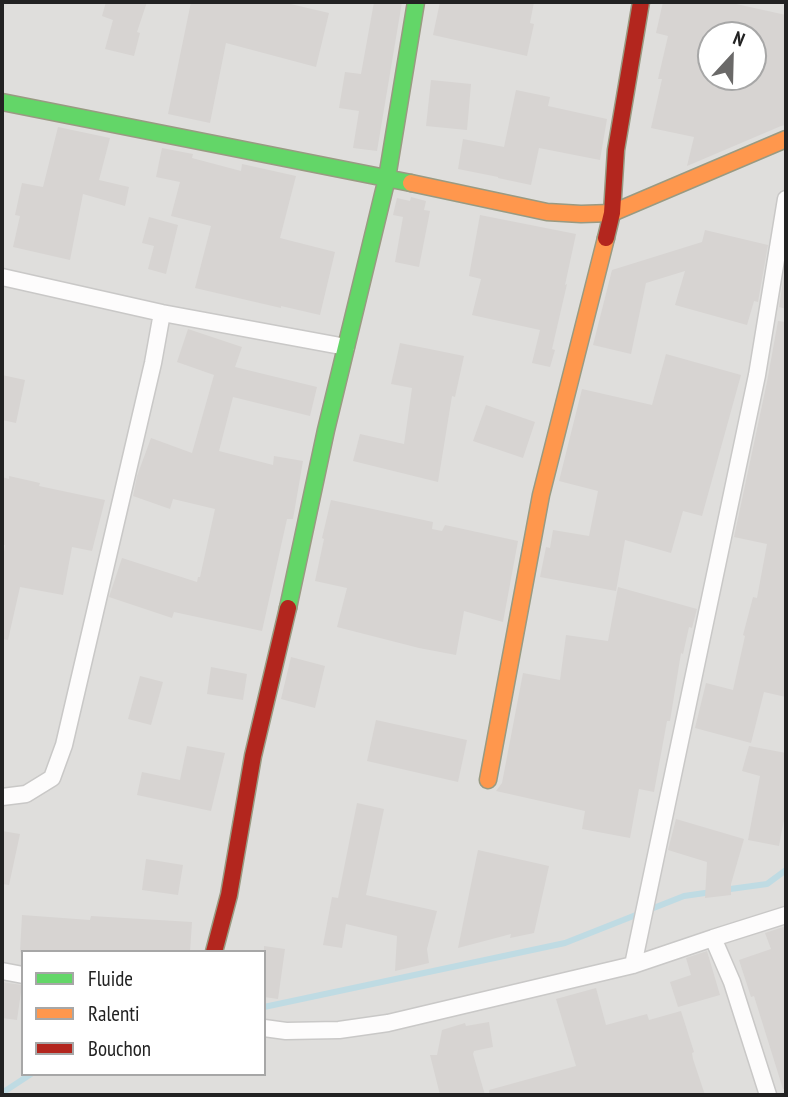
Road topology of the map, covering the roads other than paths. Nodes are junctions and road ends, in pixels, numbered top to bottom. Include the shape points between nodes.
1 (415, 2) edge
2 (641, 2) edge
3 (2, 102) edge
4 (786, 139) edge
5 (387, 178) junction
6 (786, 199) edge
7 (612, 213) junction
8 (2, 277) edge
9 (162, 313) junction
10 (346, 347) junction
11 (488, 780) dead end
12 (2, 797) edge
13 (786, 915) edge
14 (713, 938) junction
15 (215, 950) edge
16 (633, 965) junction
17 (2, 971) edge
18 (21, 975) edge
19 (266, 1028) edge
20 (768, 1095) edge

1 - 5 street
2 - 7 street via 616,150
3 - 5 street
4 - 7 street
5 - 7 street via 547,212
5 - 10 street
6 - 16 street via 757,374
7 - 11 street via 541,495
8 - 9 street
9 - 10 street
9 - 12 street via 64,745 52,778 26,794
10 - 15 street via 253,756
13 - 14 street
14 - 16 street
14 - 20 street
16 - 19 street via 388,1023 339,1030
17 - 18 street

